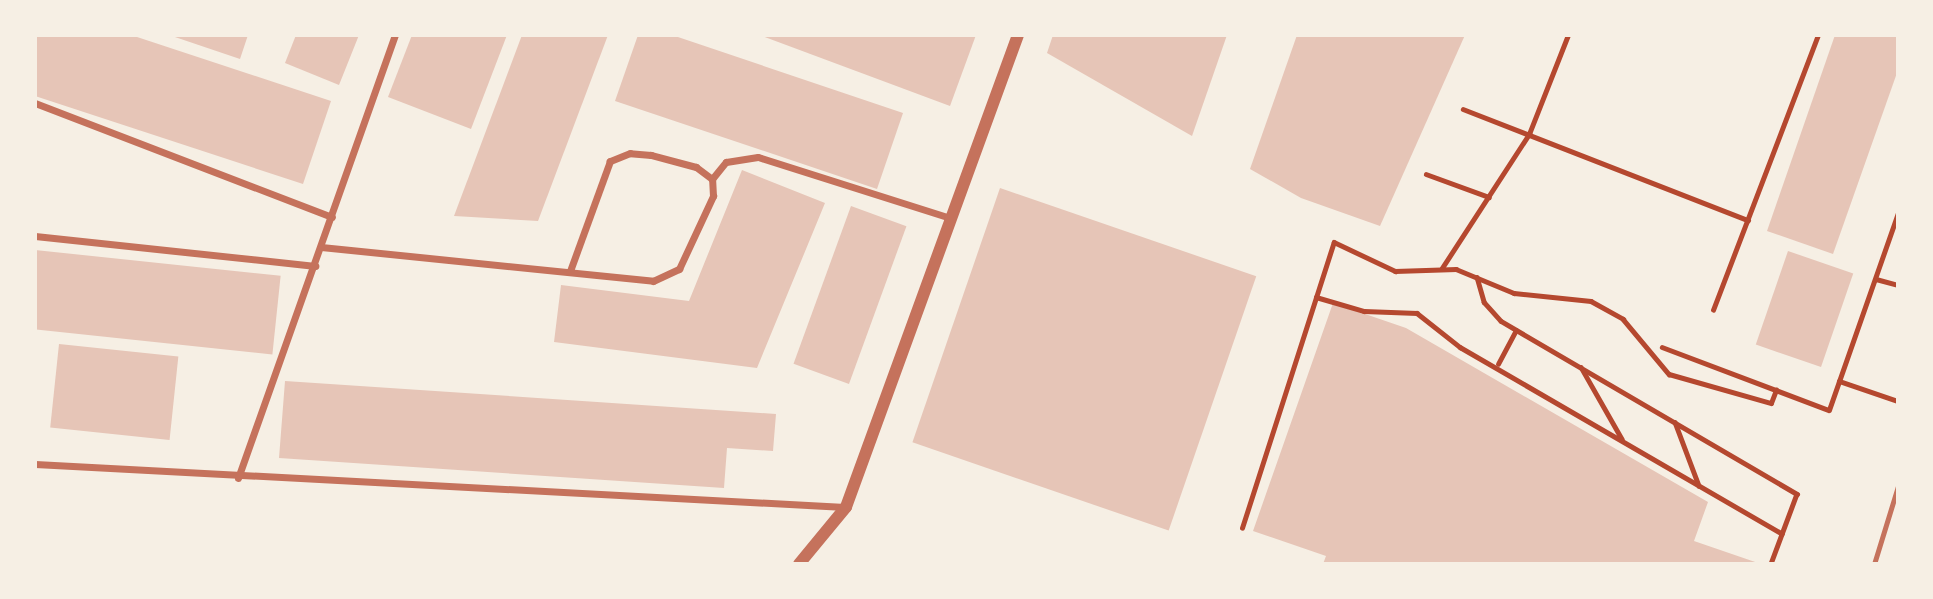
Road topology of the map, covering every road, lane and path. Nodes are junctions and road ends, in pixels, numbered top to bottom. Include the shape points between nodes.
1 (395, 35) edge
2 (1018, 35) edge
3 (1567, 35) edge
4 (1818, 35) edge
5 (35, 103) edge
6 (1464, 109) dead end
7 (1529, 134) junction
8 (1426, 174) dead end
9 (712, 179) junction
10 (1489, 197) junction
11 (1898, 212) edge
12 (332, 217) junction
13 (950, 218) junction
14 (1748, 220) junction
15 (35, 236) edge
16 (321, 247) junction
17 (315, 265) junction
18 (1442, 268) junction
19 (570, 271) junction
20 (1476, 276) junction
21 (1876, 279) junction
22 (1898, 285) edge
23 (1316, 296) junction
24 (1713, 310) dead end
25 (1516, 330) junction
26 (1661, 347) dead end
27 (1499, 364) junction
28 (1581, 366) junction
29 (1839, 381) junction
30 (1776, 390) junction
31 (1898, 401) edge
32 (1674, 421) junction
33 (1622, 440) junction
34 (35, 464) edge
35 (238, 478) junction
36 (1898, 486) edge
37 (1700, 487) junction
38 (846, 507) junction
39 (1242, 528) dead end
40 (1782, 534) junction
41 (799, 564) edge
42 (1771, 564) edge
43 (1874, 564) edge

1 - 12 street
2 - 13 street
3 - 7 path
4 - 14 path
5 - 12 street
6 - 7 path
7 - 10 path
7 - 14 path
8 - 10 path
9 - 13 street via 726,162 758,158
9 - 19 street via 713,196 686,257 668,277 626,280
9 - 19 street via 696,167 651,155 620,156 602,171
10 - 18 path
11 - 21 path
12 - 16 street
13 - 38 street
14 - 24 path
15 - 17 street
16 - 17 street
16 - 19 street
17 - 35 street
18 - 20 path
18 - 23 path via 1395,271 1334,242
20 - 25 path via 1491,313
20 - 30 path via 1514,293 1609,308 1668,374 1771,403
21 - 22 path
21 - 29 path
23 - 27 path via 1364,311 1417,313 1460,347
23 - 39 path
25 - 27 path
25 - 28 path
26 - 30 path
27 - 33 path
28 - 32 path
28 - 33 path
29 - 30 path via 1829,410
29 - 31 path
32 - 37 path
32 - 40 path via 1797,494
33 - 37 path
34 - 35 street
35 - 38 street
36 - 43 lane
37 - 40 path
38 - 41 street
40 - 42 path

